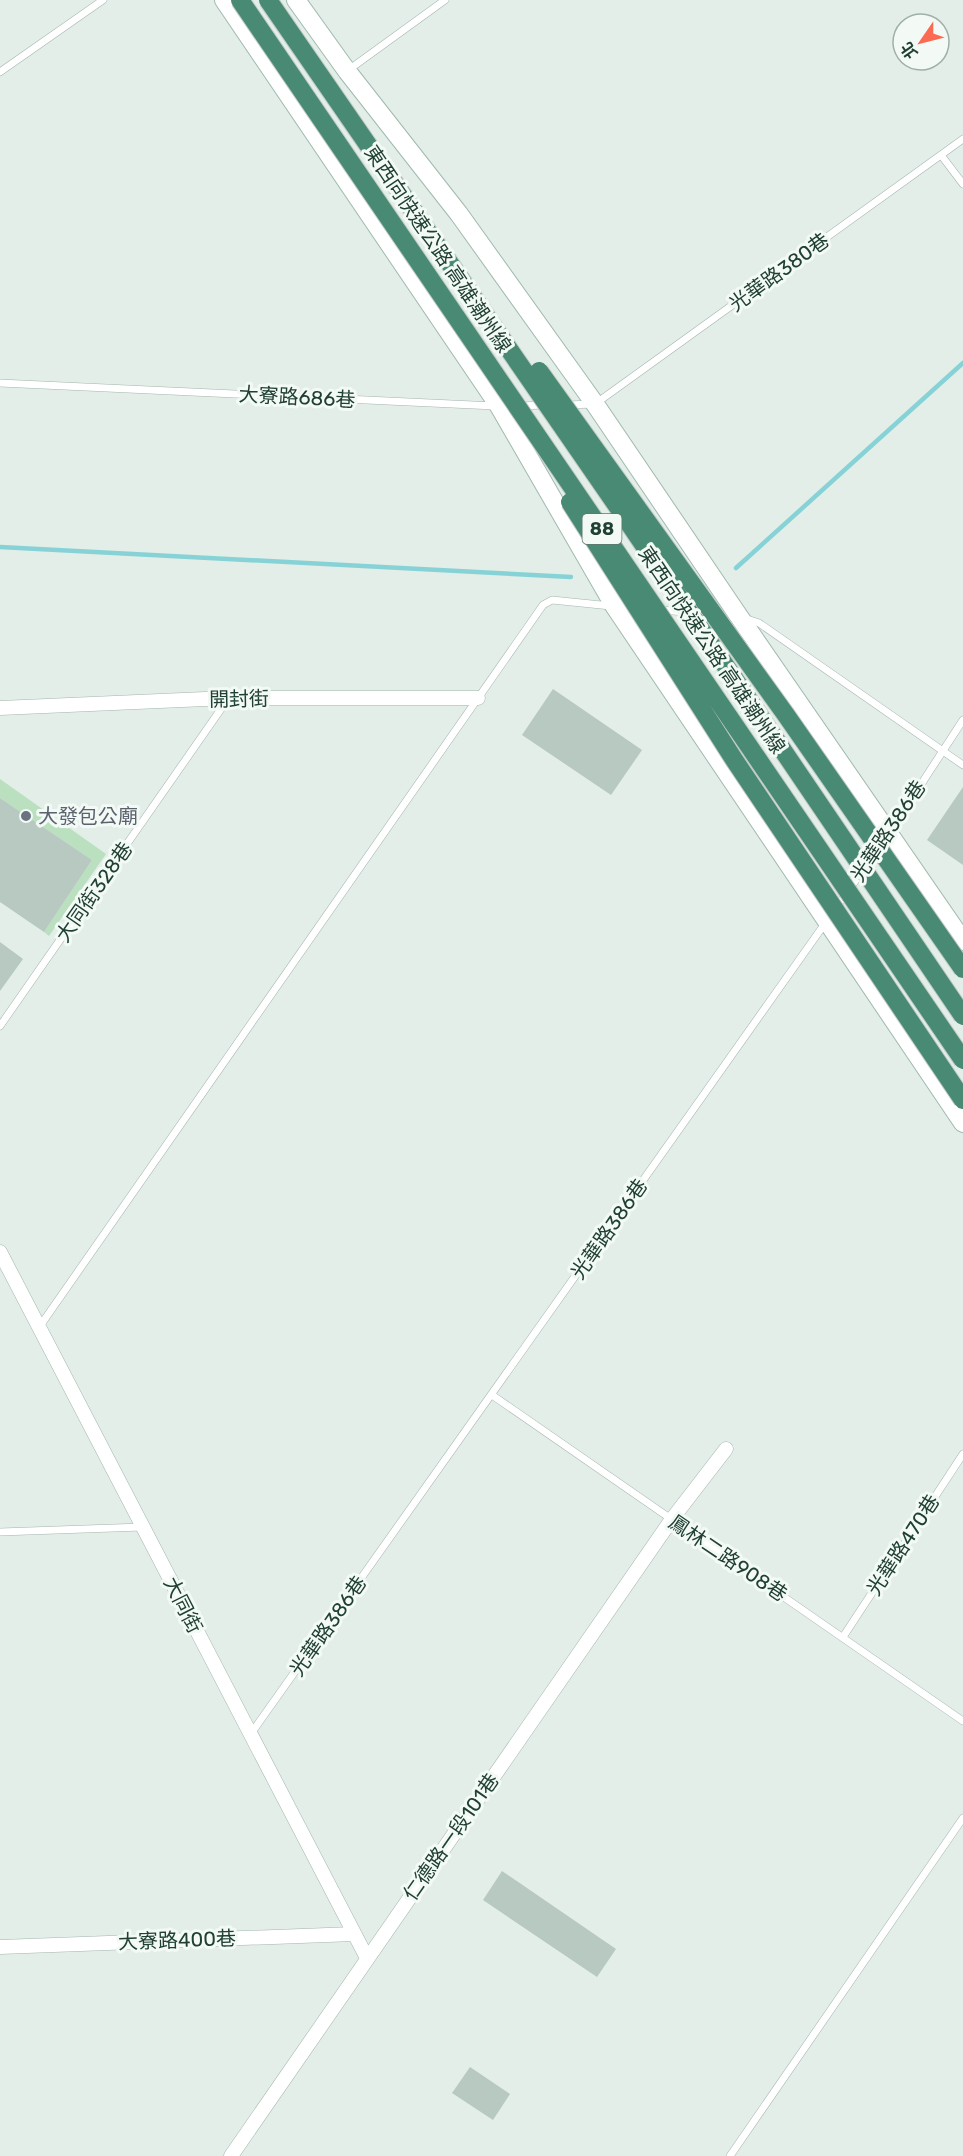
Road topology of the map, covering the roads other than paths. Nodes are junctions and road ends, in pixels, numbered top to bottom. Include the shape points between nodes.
1 (103, 0) edge
2 (224, 0) edge
3 (240, 0) edge
4 (268, 0) edge
5 (296, 0) edge
6 (445, 0) edge
7 (347, 71) junction
8 (0, 72) edge
9 (963, 139) edge
10 (941, 155) junction
11 (963, 184) edge
12 (408, 202) junction
13 (0, 384) edge
14 (595, 404) junction
15 (507, 405) junction
16 (615, 607) junction
17 (738, 615) junction
18 (478, 698) junction
19 (228, 699) junction
20 (0, 708) edge
21 (963, 720) edge
22 (942, 750) junction
23 (963, 765) edge
24 (889, 834) junction
25 (826, 922) junction
26 (963, 941) edge
27 (963, 969) edge
28 (963, 1016) edge
29 (0, 1026) edge
30 (963, 1060) edge
31 (963, 1100) edge
32 (963, 1123) edge
33 (0, 1252) edge
34 (39, 1327) junction
35 (492, 1395) junction
36 (726, 1449) dead end
37 (963, 1454) edge
38 (672, 1519) junction
39 (142, 1527) junction
40 (0, 1532) edge
41 (843, 1637) junction
42 (963, 1721) edge
43 (250, 1735) junction
44 (963, 1818) edge
45 (354, 1934) junction
46 (0, 1947) edge
47 (367, 1958) junction
48 (231, 2156) edge
49 (730, 2156) edge

1 - 8 lane
2 - 15 main road
3 - 15 highway, 東西向快速公路 高雄潮州線 / 88, bridge
4 - 12 highway, 東西向快速公路 高雄潮州線 / 88, bridge
5 - 7 main road
6 - 7 lane
7 - 14 main road via 459,213
9 - 10 lane, 光華路380巷
10 - 11 lane
10 - 14 lane, 光華路380巷
12 - 27 highway, bridge via 440,235 627,492
12 - 28 highway, 東西向快速公路 高雄潮州線 / 88, bridge
13 - 15 lane, 大寮路686巷
14 - 15 lane, 大寮路686巷
14 - 17 main road
15 - 16 main road
15 - 30 highway, 東西向快速公路 高雄潮州線 / 88, bridge
15 - 31 highway, bridge via 716,731
16 - 17 lane
16 - 18 lane via 552,600 543,605
16 - 25 main road
17 - 22 lane via 759,623
17 - 24 main road
18 - 19 street, 開封街
18 - 34 lane
19 - 20 street, 開封街
19 - 29 lane, 大同街328巷
21 - 22 lane, 光華路386巷
22 - 23 lane
22 - 24 lane, 光華路386巷
24 - 25 lane, 光華路386巷
24 - 26 main road
25 - 32 main road
25 - 35 lane, 光華路386巷
33 - 34 street, 大同街
34 - 39 street, 大同街
35 - 38 lane, 鳳林二路908巷
35 - 43 lane, 光華路386巷
36 - 38 street, 仁德路一段101巷
37 - 41 lane, 光華路470巷
38 - 41 lane, 鳳林二路908巷
38 - 47 street, 仁德路一段101巷
39 - 40 lane
39 - 43 street, 大同街
41 - 42 lane, 鳳林二路908巷
43 - 45 street, 大同街
44 - 49 lane
45 - 46 street, 大寮路400巷
45 - 47 street, 大同街
47 - 48 street, 仁德路一段101巷

